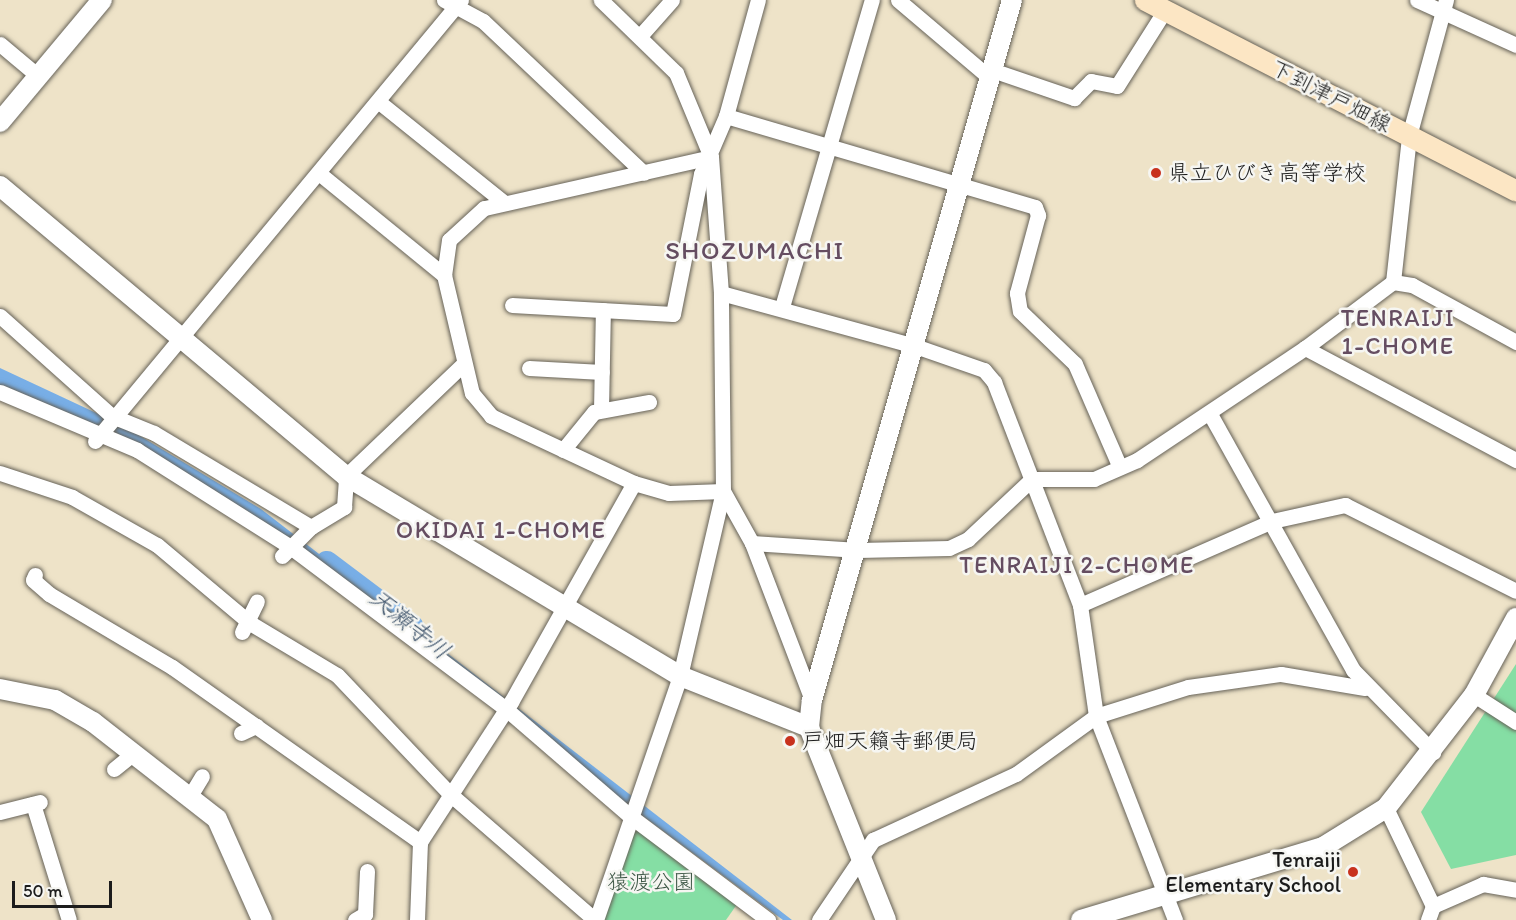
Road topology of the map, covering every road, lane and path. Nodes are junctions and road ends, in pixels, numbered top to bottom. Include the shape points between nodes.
1 (102, 0) edge
2 (601, 0) edge
3 (672, 0) edge
4 (758, 0) edge
5 (872, 0) edge
6 (898, 0) edge
7 (1012, 0) edge
8 (1417, 0) edge
9 (454, 2) edge
10 (1154, 3) edge
11 (1445, 6) edge
12 (640, 36) junction
13 (0, 44) edge
14 (1516, 45) edge
15 (991, 74) junction
16 (38, 76) junction
17 (379, 102) junction
18 (726, 116) junction
19 (0, 122) edge
20 (1409, 136) junction
21 (831, 149) junction
22 (711, 157) junction
23 (644, 173) junction
24 (320, 174) junction
25 (960, 185) junction
26 (0, 186) edge
27 (1516, 191) edge
28 (502, 201) junction
29 (444, 275) junction
30 (1393, 282) junction
31 (721, 293) junction
32 (512, 305) dead end
33 (782, 307) junction
34 (603, 310) junction
35 (0, 316) edge
36 (184, 336) junction
37 (1516, 342) edge
38 (915, 346) junction
39 (1305, 348) junction
40 (463, 364) junction
41 (529, 368) dead end
42 (602, 372) junction
43 (0, 392) edge
44 (649, 402) dead end
45 (601, 410) junction
46 (1210, 414) junction
47 (112, 416) junction
48 (97, 439) junction
49 (563, 450) junction
50 (1516, 460) edge
51 (1119, 465) junction
52 (0, 473) edge
53 (346, 476) junction
54 (1032, 479) junction
55 (634, 483) junction
56 (723, 491) junction
57 (1272, 521) junction
58 (311, 527) junction
59 (752, 543) junction
60 (858, 550) junction
61 (286, 551) junction
62 (35, 575) dead end
63 (1515, 587) edge
64 (257, 601) dead end
65 (1080, 605) junction
66 (563, 610) junction
67 (1516, 618) edge
68 (246, 627) junction
69 (680, 676) junction
70 (1365, 688) junction
71 (0, 689) edge
72 (1474, 695) junction
73 (812, 700) junction
74 (509, 706) junction
75 (1096, 716) junction
76 (1516, 722) edge
77 (256, 726) junction
78 (809, 727) junction
79 (242, 733) dead end
80 (1433, 752) junction
81 (134, 753) junction
82 (114, 769) dead end
83 (202, 776) dead end
84 (450, 794) junction
85 (190, 796) junction
86 (1386, 808) junction
87 (632, 809) junction
88 (0, 812) edge
89 (420, 842) junction
90 (861, 858) junction
91 (367, 871) dead end
92 (1516, 890) edge
93 (1166, 893) junction
94 (1430, 913) edge
95 (1085, 919) edge
96 (69, 920) edge
97 (262, 920) edge
98 (355, 920) edge
99 (417, 920) edge
100 (595, 920) edge
101 (768, 920) edge
102 (819, 920) edge
103 (886, 920) edge
104 (1175, 920) edge

1 - 16 street
2 - 12 street
3 - 12 street
4 - 18 street
5 - 21 street
6 - 15 street
7 - 15 street
8 - 11 street
9 - 17 street
9 - 23 street via 483,21
10 - 15 street via 1117,86 1091,81 1074,98
10 - 20 main road, 下到津戸畑線
11 - 14 street
11 - 20 street
12 - 22 street via 676,73
13 - 16 street
15 - 25 street
16 - 19 street
17 - 24 street
17 - 28 street
18 - 21 street
18 - 22 street
20 - 27 main road, 下到津戸畑線
20 - 30 street
21 - 25 street
21 - 33 street
22 - 23 street
22 - 31 street
22 - 34 street via 701,174 673,314
23 - 28 street
24 - 29 street
24 - 36 street
25 - 38 street
25 - 51 street via 1035,207 1038,215 1017,293 1020,311 1075,364
26 - 36 street
28 - 29 street via 484,208 449,240
29 - 40 street
30 - 37 street via 1412,285
30 - 39 street
31 - 33 street
31 - 56 street
32 - 34 street
33 - 38 street
34 - 42 street
35 - 47 street
36 - 47 street
36 - 53 street
38 - 54 street via 984,370 1003,401
38 - 60 street
39 - 46 street
39 - 50 street
40 - 49 street via 479,407
40 - 53 street
41 - 42 street
42 - 45 street
43 - 48 street
44 - 45 street
45 - 49 street
46 - 51 street
46 - 57 street
47 - 48 street
47 - 58 street via 154,433
48 - 61 street via 137,450
49 - 55 street
51 - 54 street via 1094,479
52 - 68 street via 72,498 157,545
53 - 58 street via 344,507
53 - 66 street
54 - 60 street via 968,539 949,548
54 - 65 street
55 - 56 street via 669,493
55 - 66 street
56 - 59 street
56 - 69 street
57 - 63 street via 1355,508
57 - 65 street
57 - 70 street
58 - 61 street
59 - 60 street
59 - 73 street
60 - 73 street
61 - 74 street
62 - 77 street via 33,580 49,594 197,681
64 - 68 street
65 - 75 street
66 - 69 street
66 - 74 street
67 - 72 street
68 - 84 street via 337,675
69 - 78 street
69 - 87 street
70 - 75 street via 1281,674 1188,687
70 - 80 street
71 - 81 street via 55,700
72 - 76 street
72 - 80 street
73 - 78 street
74 - 84 street
74 - 87 street
75 - 90 street via 1016,774 873,840
75 - 93 street
77 - 79 street
77 - 89 street
78 - 90 street
80 - 86 street
81 - 82 street
81 - 85 street
83 - 85 street
84 - 89 street
84 - 100 street
85 - 97 street via 217,819 232,845
86 - 93 street via 1323,847
86 - 94 street
87 - 100 street
87 - 101 street
88 - 96 street via 36,803
89 - 99 street
90 - 102 street
90 - 103 street
91 - 98 street via 364,914
92 - 94 street via 1483,884
93 - 95 street
93 - 104 street

